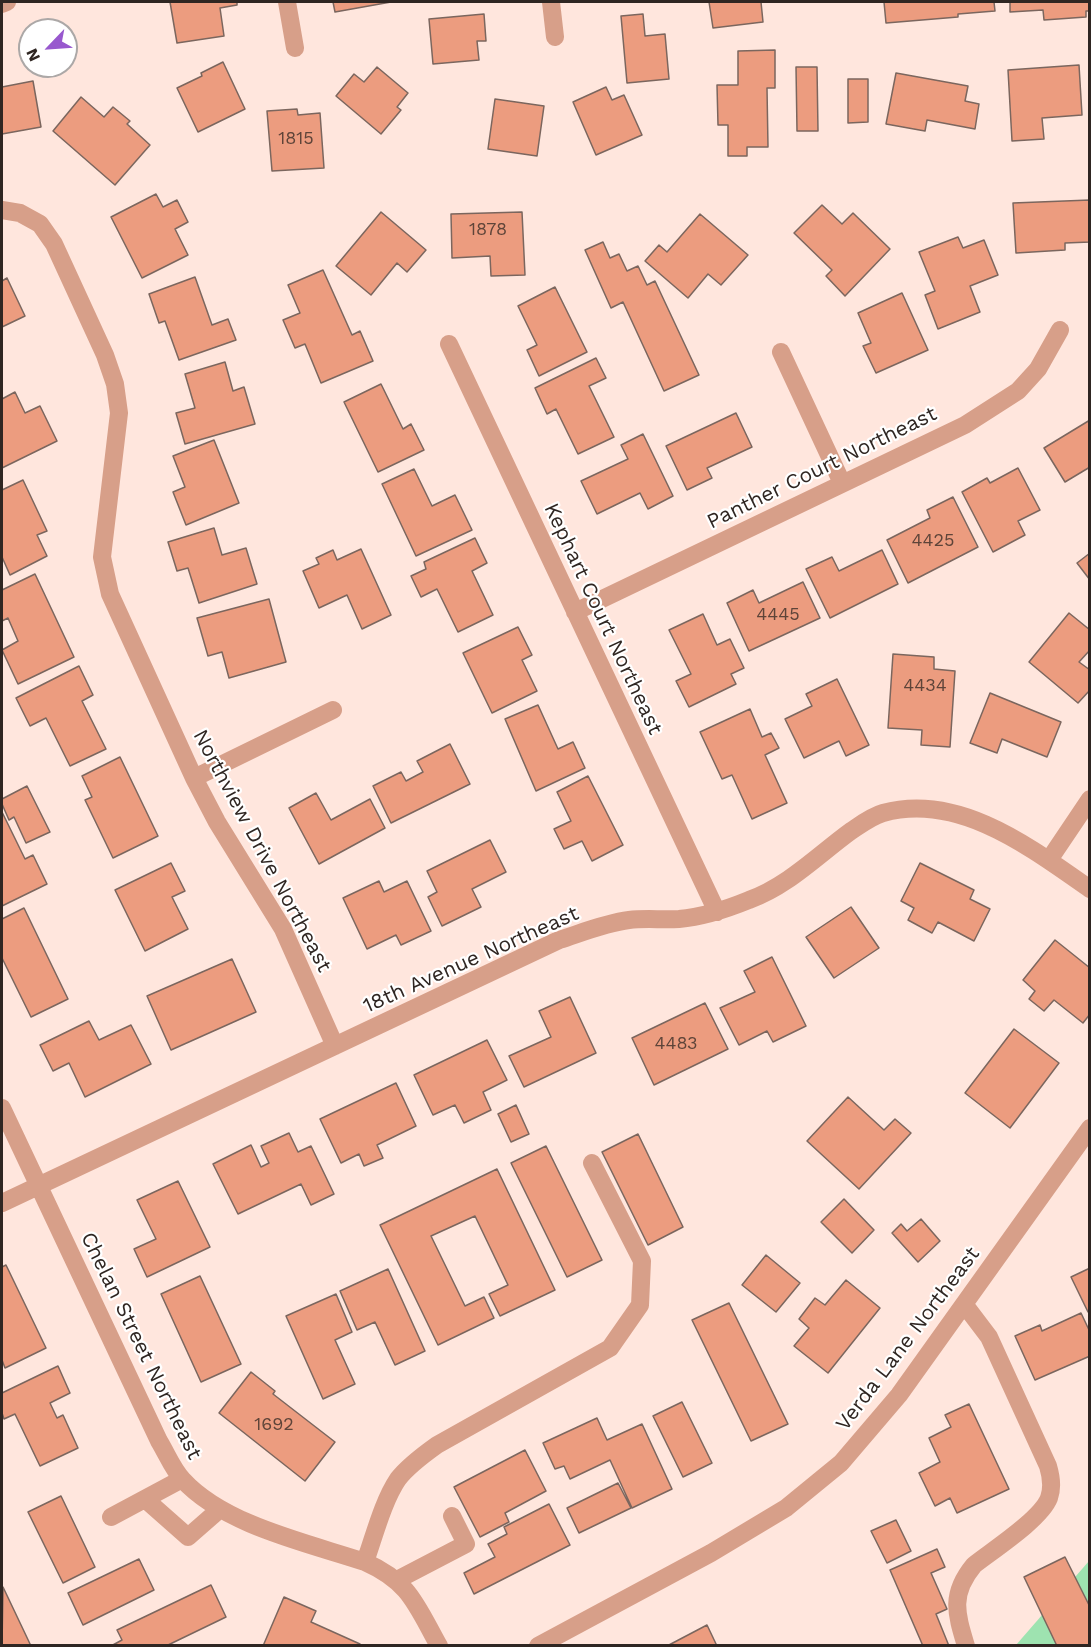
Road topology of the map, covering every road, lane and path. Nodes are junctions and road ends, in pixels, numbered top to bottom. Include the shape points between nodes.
1 (7, 2) edge
2 (287, 2) edge
3 (551, 2) edge
4 (2, 4) edge
5 (555, 37) dead end
6 (295, 48) dead end
7 (2, 210) edge
8 (1059, 330) dead end
9 (449, 344) dead end
10 (781, 352) dead end
11 (842, 483) junction
12 (575, 612) junction
13 (333, 710) dead end
14 (194, 778) junction
15 (1089, 799) edge
16 (1049, 860) junction
17 (1089, 889) edge
18 (717, 912) junction
19 (335, 1046) junction
20 (2, 1108) edge
21 (1089, 1128) edge
22 (592, 1163) dead end
23 (38, 1186) junction
24 (2, 1203) edge
25 (964, 1304) junction
26 (182, 1479) junction
27 (145, 1499) junction
28 (220, 1509) junction
29 (452, 1516) dead end
30 (111, 1517) dead end
31 (365, 1562) junction
32 (397, 1580) junction
33 (439, 1646) edge
34 (538, 1646) edge
35 (966, 1646) edge

1 - 4 street
2 - 6 street
3 - 5 street
7 - 14 street, Northview Drive Northeast via 20,213 40,224 54,244 115,384 118,413 102,557 110,594
8 - 11 street, Panther Court Northeast via 1038,369 1018,391 965,425
9 - 12 street, Kephart Court Northeast
10 - 11 street
11 - 12 street, Panther Court Northeast
12 - 18 street, Kephart Court Northeast
13 - 14 street
14 - 19 street, Northview Drive Northeast via 283,929
15 - 16 street
16 - 17 street, 18th Avenue Northeast
16 - 18 street, 18th Avenue Northeast via 978,820 910,808 880,814 786,880 753,899
18 - 19 street, 18th Avenue Northeast via 680,919 628,920 559,940
19 - 23 street, 18th Avenue Northeast
20 - 23 street, Chelan Street Northeast
21 - 25 street, Verda Lane Northeast
22 - 31 street via 642,1261 640,1305 610,1348 436,1445 415,1462 398,1480
23 - 24 street, 18th Avenue Northeast
23 - 26 street, Chelan Street Northeast via 159,1442
25 - 34 street, Verda Lane Northeast via 899,1395 819,1483 786,1508 711,1553
25 - 35 street via 989,1337 1052,1480 1050,1497 1042,1512 965,1576 956,1602
26 - 27 street
26 - 28 street, Chelan Street Northeast
27 - 28 street via 188,1537
27 - 30 street
28 - 31 street, Chelan Street Northeast via 240,1521
29 - 32 street via 466,1544
31 - 32 street, Chelan Street Northeast
32 - 33 street, Chelan Street Northeast

